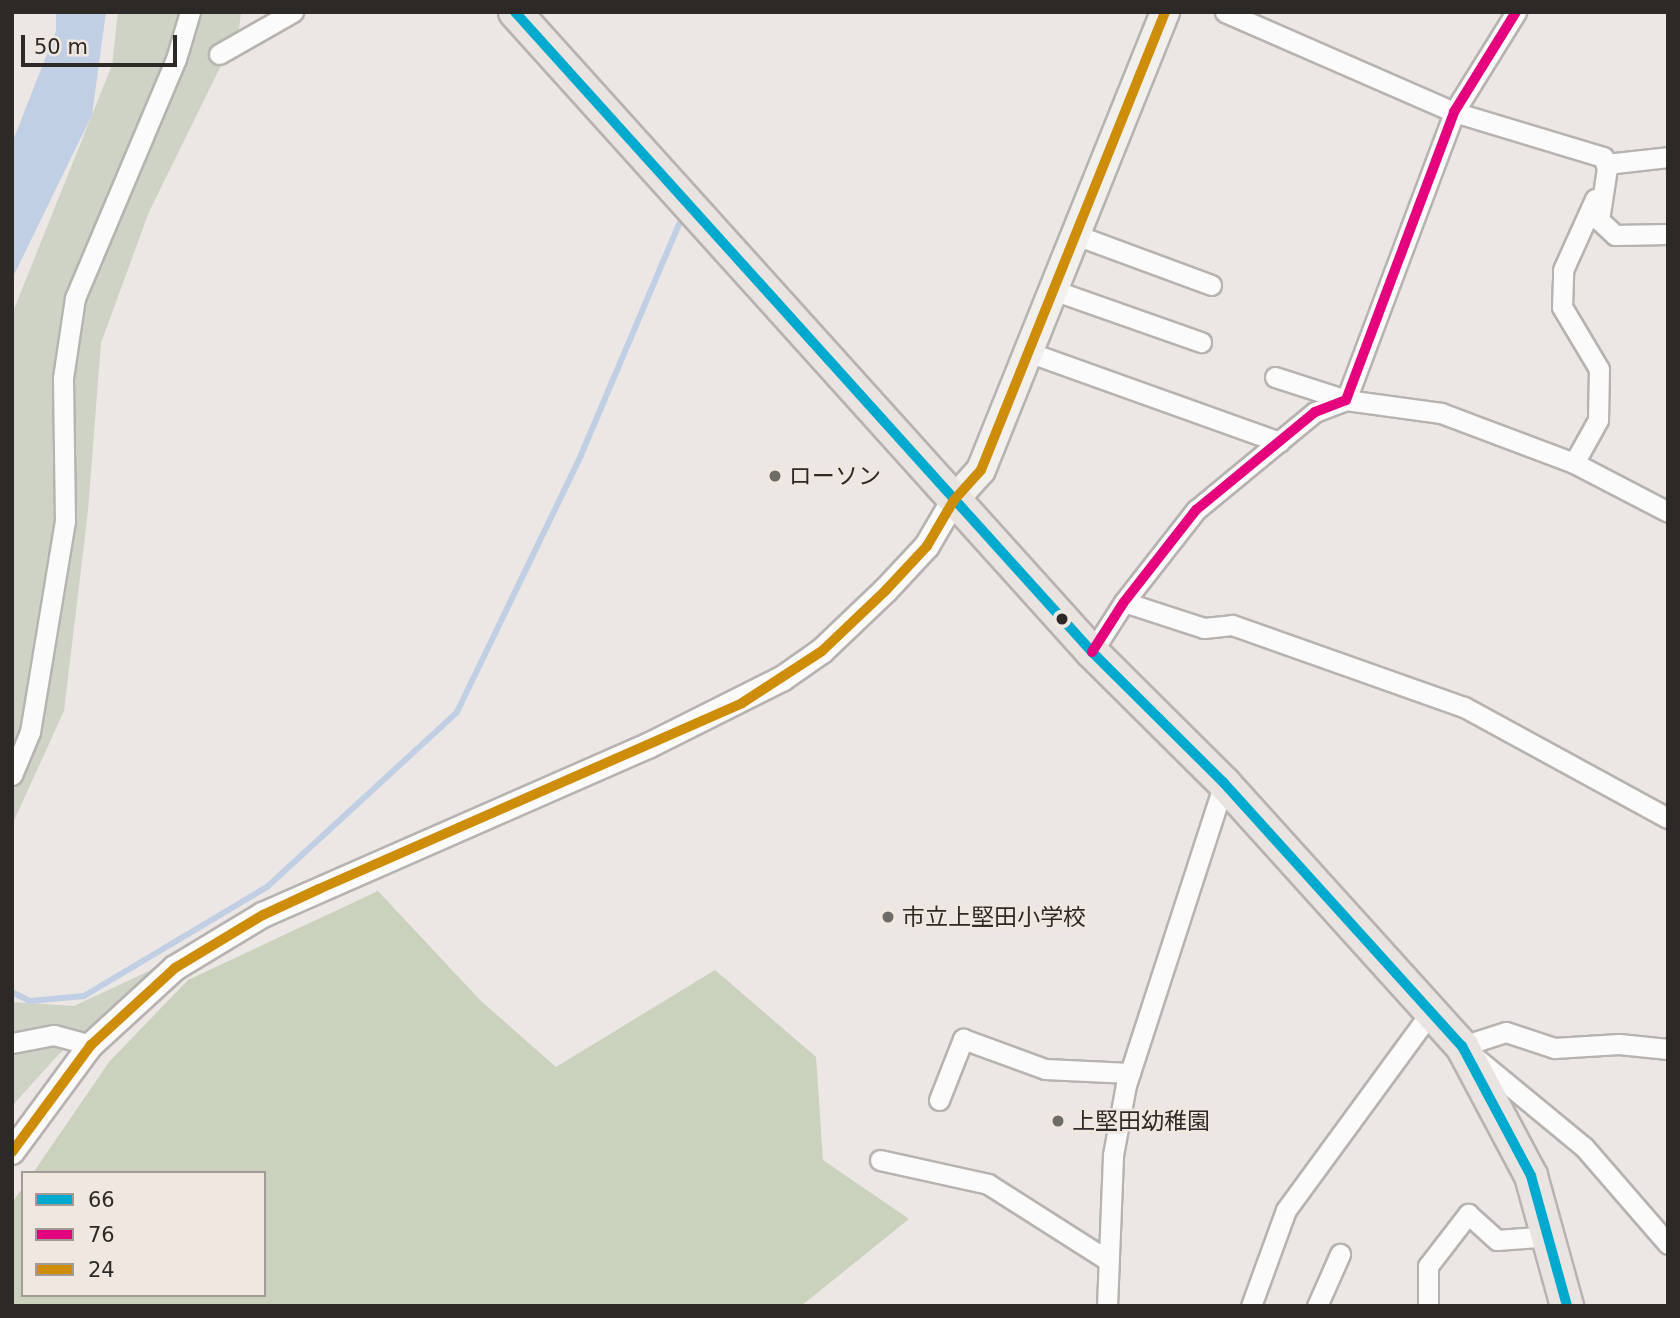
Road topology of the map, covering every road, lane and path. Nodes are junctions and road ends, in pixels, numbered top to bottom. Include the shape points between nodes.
1 (190, 12) edge
2 (293, 12) edge
3 (515, 12) edge
4 (1165, 12) edge
5 (1225, 12) edge
6 (1516, 12) edge
7 (219, 54) dead end
8 (1454, 112) junction
9 (1668, 157) edge
10 (1606, 164) junction
11 (1601, 185) junction
12 (1668, 234) edge
13 (1076, 235) junction
14 (1211, 285) dead end
15 (1054, 290) junction
16 (1200, 342) dead end
17 (1028, 352) junction
18 (1275, 377) dead end
19 (1346, 401) junction
20 (1279, 442) junction
21 (1574, 463) junction
22 (954, 500) junction
23 (1668, 512) edge
24 (1124, 602) junction
25 (1092, 652) junction
26 (12, 775) edge
27 (1224, 783) junction
28 (1668, 818) edge
29 (1431, 1012) junction
30 (12, 1043) edge
31 (91, 1045) junction
32 (1462, 1046) junction
33 (1668, 1049) edge
34 (1130, 1073) junction
35 (939, 1100) dead end
36 (12, 1152) edge
37 (880, 1160) dead end
38 (1550, 1236) junction
39 (1668, 1243) edge
40 (1340, 1254) dead end
41 (1109, 1261) junction
42 (1107, 1306) edge
43 (1251, 1306) edge
44 (1317, 1306) edge
45 (1428, 1306) edge
46 (1567, 1306) edge

1 - 26 street via 176,59 75,298 63,378 65,521 30,732
2 - 7 street
3 - 22 main road
4 - 13 main road
5 - 8 street
6 - 8 street
8 - 10 street via 1603,157
8 - 19 street
9 - 10 street
10 - 11 street
11 - 12 street via 1599,220 1615,235
11 - 21 street via 1563,270 1562,307 1599,369 1598,420
13 - 14 street
13 - 15 main road
15 - 16 street
15 - 17 main road
17 - 20 street
17 - 22 main road via 981,470
18 - 19 street
19 - 20 street via 1315,411
19 - 21 street via 1441,413
20 - 24 street via 1196,510
21 - 23 street
22 - 25 main road
22 - 31 street via 927,546 886,590 821,651 782,680 648,747 263,915 175,968
24 - 25 street
24 - 28 street via 1204,628 1232,625 1464,707
25 - 27 main road
27 - 29 main road
27 - 34 street
29 - 32 main road
29 - 43 street via 1286,1210
30 - 31 street via 54,1035
31 - 36 street
32 - 33 street via 1506,1032 1554,1048 1619,1044
32 - 38 main road via 1531,1176
32 - 39 street via 1584,1147
34 - 35 street via 1045,1069 963,1038
34 - 41 street via 1113,1155
37 - 41 street via 988,1184
38 - 45 street via 1497,1240 1468,1214 1428,1266
38 - 46 main road
40 - 44 street
41 - 42 street

